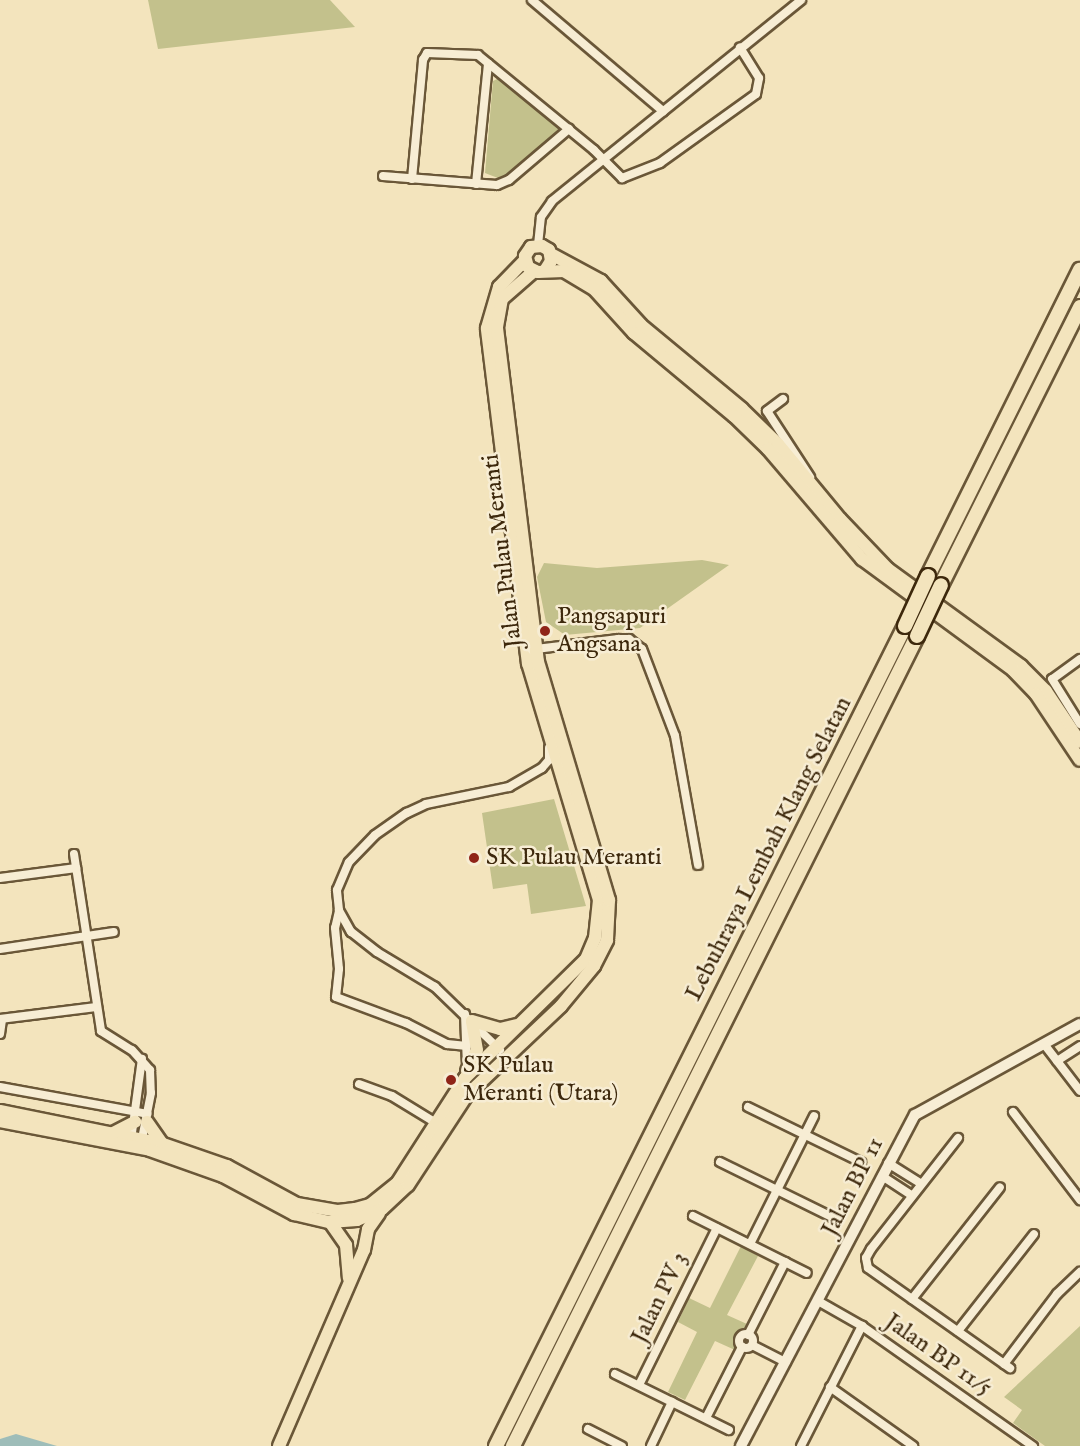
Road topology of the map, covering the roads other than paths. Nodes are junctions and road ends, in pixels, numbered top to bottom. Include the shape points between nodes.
1 (532, 0) edge
2 (801, 0) edge
3 (740, 48) junction
4 (488, 64) junction
5 (663, 111) junction
6 (568, 129) junction
7 (603, 159) junction
8 (383, 176) dead end
9 (411, 179) junction
10 (476, 184) junction
11 (538, 245) junction
12 (551, 254) junction
13 (525, 260) junction
14 (540, 270) junction
15 (1080, 270) edge
16 (1080, 307) edge
17 (783, 399) dead end
18 (812, 484) junction
19 (536, 649) junction
20 (1080, 659) edge
21 (1080, 724) edge
22 (547, 735) junction
23 (1080, 742) edge
24 (1080, 760) edge
25 (74, 854) dead end
26 (698, 865) dead end
27 (76, 868) junction
28 (0, 878) edge
29 (339, 910) junction
30 (114, 933) dead end
31 (85, 938) junction
32 (0, 949) edge
33 (96, 1007) junction
34 (468, 1018) junction
35 (1, 1019) edge
36 (523, 1023) junction
37 (1080, 1024) edge
38 (0, 1034) edge
39 (1044, 1044) junction
40 (467, 1046) junction
41 (1080, 1046) edge
42 (501, 1051) junction
43 (1058, 1061) junction
44 (466, 1075) junction
45 (359, 1084) dead end
46 (0, 1087) edge
47 (1080, 1091) edge
48 (748, 1107) dead end
49 (0, 1111) edge
50 (1012, 1113) dead end
51 (814, 1116) dead end
52 (141, 1118) junction
53 (0, 1120) edge
54 (436, 1123) junction
55 (112, 1133) junction
56 (805, 1134) junction
57 (958, 1138) dead end
58 (136, 1142) junction
59 (162, 1144) junction
60 (720, 1162) dead end
61 (861, 1162) dead end
62 (888, 1163) junction
63 (882, 1176) junction
64 (920, 1183) junction
65 (1000, 1187) dead end
66 (777, 1190) junction
67 (911, 1195) junction
68 (1080, 1200) edge
69 (382, 1209) junction
70 (693, 1216) dead end
71 (836, 1219) dead end
72 (330, 1222) junction
73 (717, 1228) junction
74 (1034, 1234) dead end
75 (750, 1244) junction
76 (784, 1262) junction
77 (1080, 1272) edge
78 (807, 1273) dead end
79 (349, 1279) junction
80 (912, 1299) junction
81 (818, 1300) junction
82 (862, 1326) junction
83 (958, 1331) junction
84 (748, 1335) junction
85 (752, 1345) junction
86 (742, 1347) junction
87 (786, 1362) junction
88 (615, 1374) dead end
89 (639, 1385) junction
90 (830, 1387) junction
91 (672, 1402) junction
92 (706, 1418) junction
93 (588, 1429) dead end
94 (729, 1430) dead end
95 (284, 1432) junction
96 (279, 1446) edge
97 (284, 1446) edge
98 (496, 1446) edge
99 (513, 1446) edge
100 (622, 1446) edge
101 (651, 1446) edge
102 (741, 1446) edge
103 (801, 1446) edge
104 (912, 1446) edge
105 (1033, 1446) edge

1 - 5 street
2 - 3 street
3 - 5 street
3 - 7 street via 759,78 756,94 650,169 622,178
4 - 6 street
4 - 9 street via 478,55 427,53 423,60
4 - 10 street
5 - 7 street
6 - 7 street
6 - 10 street via 509,180 497,185
7 - 11 street via 546,209
8 - 9 street
9 - 10 street
11 - 12 main road
11 - 13 main road, Jalan Pulau Meranti via 528,249
12 - 14 main road
12 - 18 main road via 601,281 641,325 742,409
13 - 14 main road
13 - 22 main road, Jalan Pulau Meranti via 499,287 487,328 528,664
14 - 19 main road, Jalan Pulau Meranti via 502,299 496,315
14 - 24 main road via 564,271 594,289 634,333 734,416 768,449 862,559 1013,670 1036,694
15 - 98 highway, Lebuhraya Lembah Klang Selatan, bridge
16 - 99 highway, Lebuhraya Lembah Klang Selatan, bridge
17 - 18 street via 767,411 805,466
18 - 23 main road via 888,569 1021,666 1046,692
19 - 26 street via 618,639 629,639 642,649 675,736
19 - 42 main road, Jalan Pulau Meranti via 599,859 610,918 602,953 581,984
20 - 21 street via 1052,680
22 - 29 street via 549,760 536,773 509,787 417,807 375,835 341,876
22 - 36 main road, Jalan Pulau Meranti via 589,862 600,918 586,959
25 - 27 street
27 - 28 street
27 - 31 street
29 - 34 street via 363,943 435,987
29 - 40 street via 335,928 339,969 336,997 406,1023 447,1044
30 - 31 street
31 - 32 street
31 - 33 street
33 - 35 street
33 - 52 street via 101,1031 142,1059
34 - 36 main road via 500,1029
34 - 40 street
34 - 42 street
34 - 44 main road via 477,1050
35 - 38 street
36 - 42 main road, Jalan Pulau Meranti
37 - 39 street, Jalan BP 11
39 - 43 street
39 - 62 street, Jalan BP 11 via 925,1107 907,1127
40 - 44 street
41 - 43 street
42 - 44 main road, Jalan Pulau Meranti
42 - 69 main road, Jalan Pulau Meranti via 466,1095 413,1178
43 - 47 street
44 - 54 main road, Jalan Pulau Meranti
45 - 54 street via 392,1096
46 - 52 street
48 - 56 street
49 - 55 main road, Jalan Pulau Meranti
50 - 68 street
51 - 56 street
52 - 55 main road
52 - 58 street
52 - 59 main road
53 - 58 main road, Jalan Pulau Meranti
54 - 59 main road, Jalan Pulau Meranti via 404,1174 385,1195 370,1205 338,1211 297,1204 227,1166
55 - 58 main road, Jalan Pulau Meranti
56 - 61 street
56 - 66 street
57 - 64 street
58 - 59 main road, Jalan Pulau Meranti
58 - 72 main road, Jalan Pulau Meranti via 223,1176 294,1214
60 - 66 street
62 - 63 street, Jalan BP 11
62 - 64 street
63 - 67 street
63 - 81 street, Jalan BP 11
64 - 67 street
65 - 80 street
66 - 71 street
66 - 75 street
67 - 80 street via 866,1258 868,1268
69 - 72 main road, Jalan Pulau Meranti via 357,1220
69 - 79 main road via 368,1228 364,1250
70 - 73 street
72 - 79 main road via 346,1245
73 - 75 street
73 - 89 street, Jalan PV 3
74 - 83 street
75 - 76 street
76 - 78 street
76 - 84 street
77 - 83 street via 1057,1294 1007,1366
79 - 95 main road
80 - 83 street
81 - 82 street, Jalan BP 11/5
81 - 87 street, Jalan BP 11
82 - 90 street
82 - 105 street, Jalan BP 11/5
84 - 85 street
84 - 86 street via 740,1337
85 - 86 street
85 - 87 street
86 - 92 street
87 - 102 street, Jalan BP 11
88 - 89 street
89 - 91 street
90 - 103 street
90 - 104 street
91 - 92 street
91 - 101 street
92 - 94 street
93 - 100 street
95 - 96 main road
95 - 97 main road

